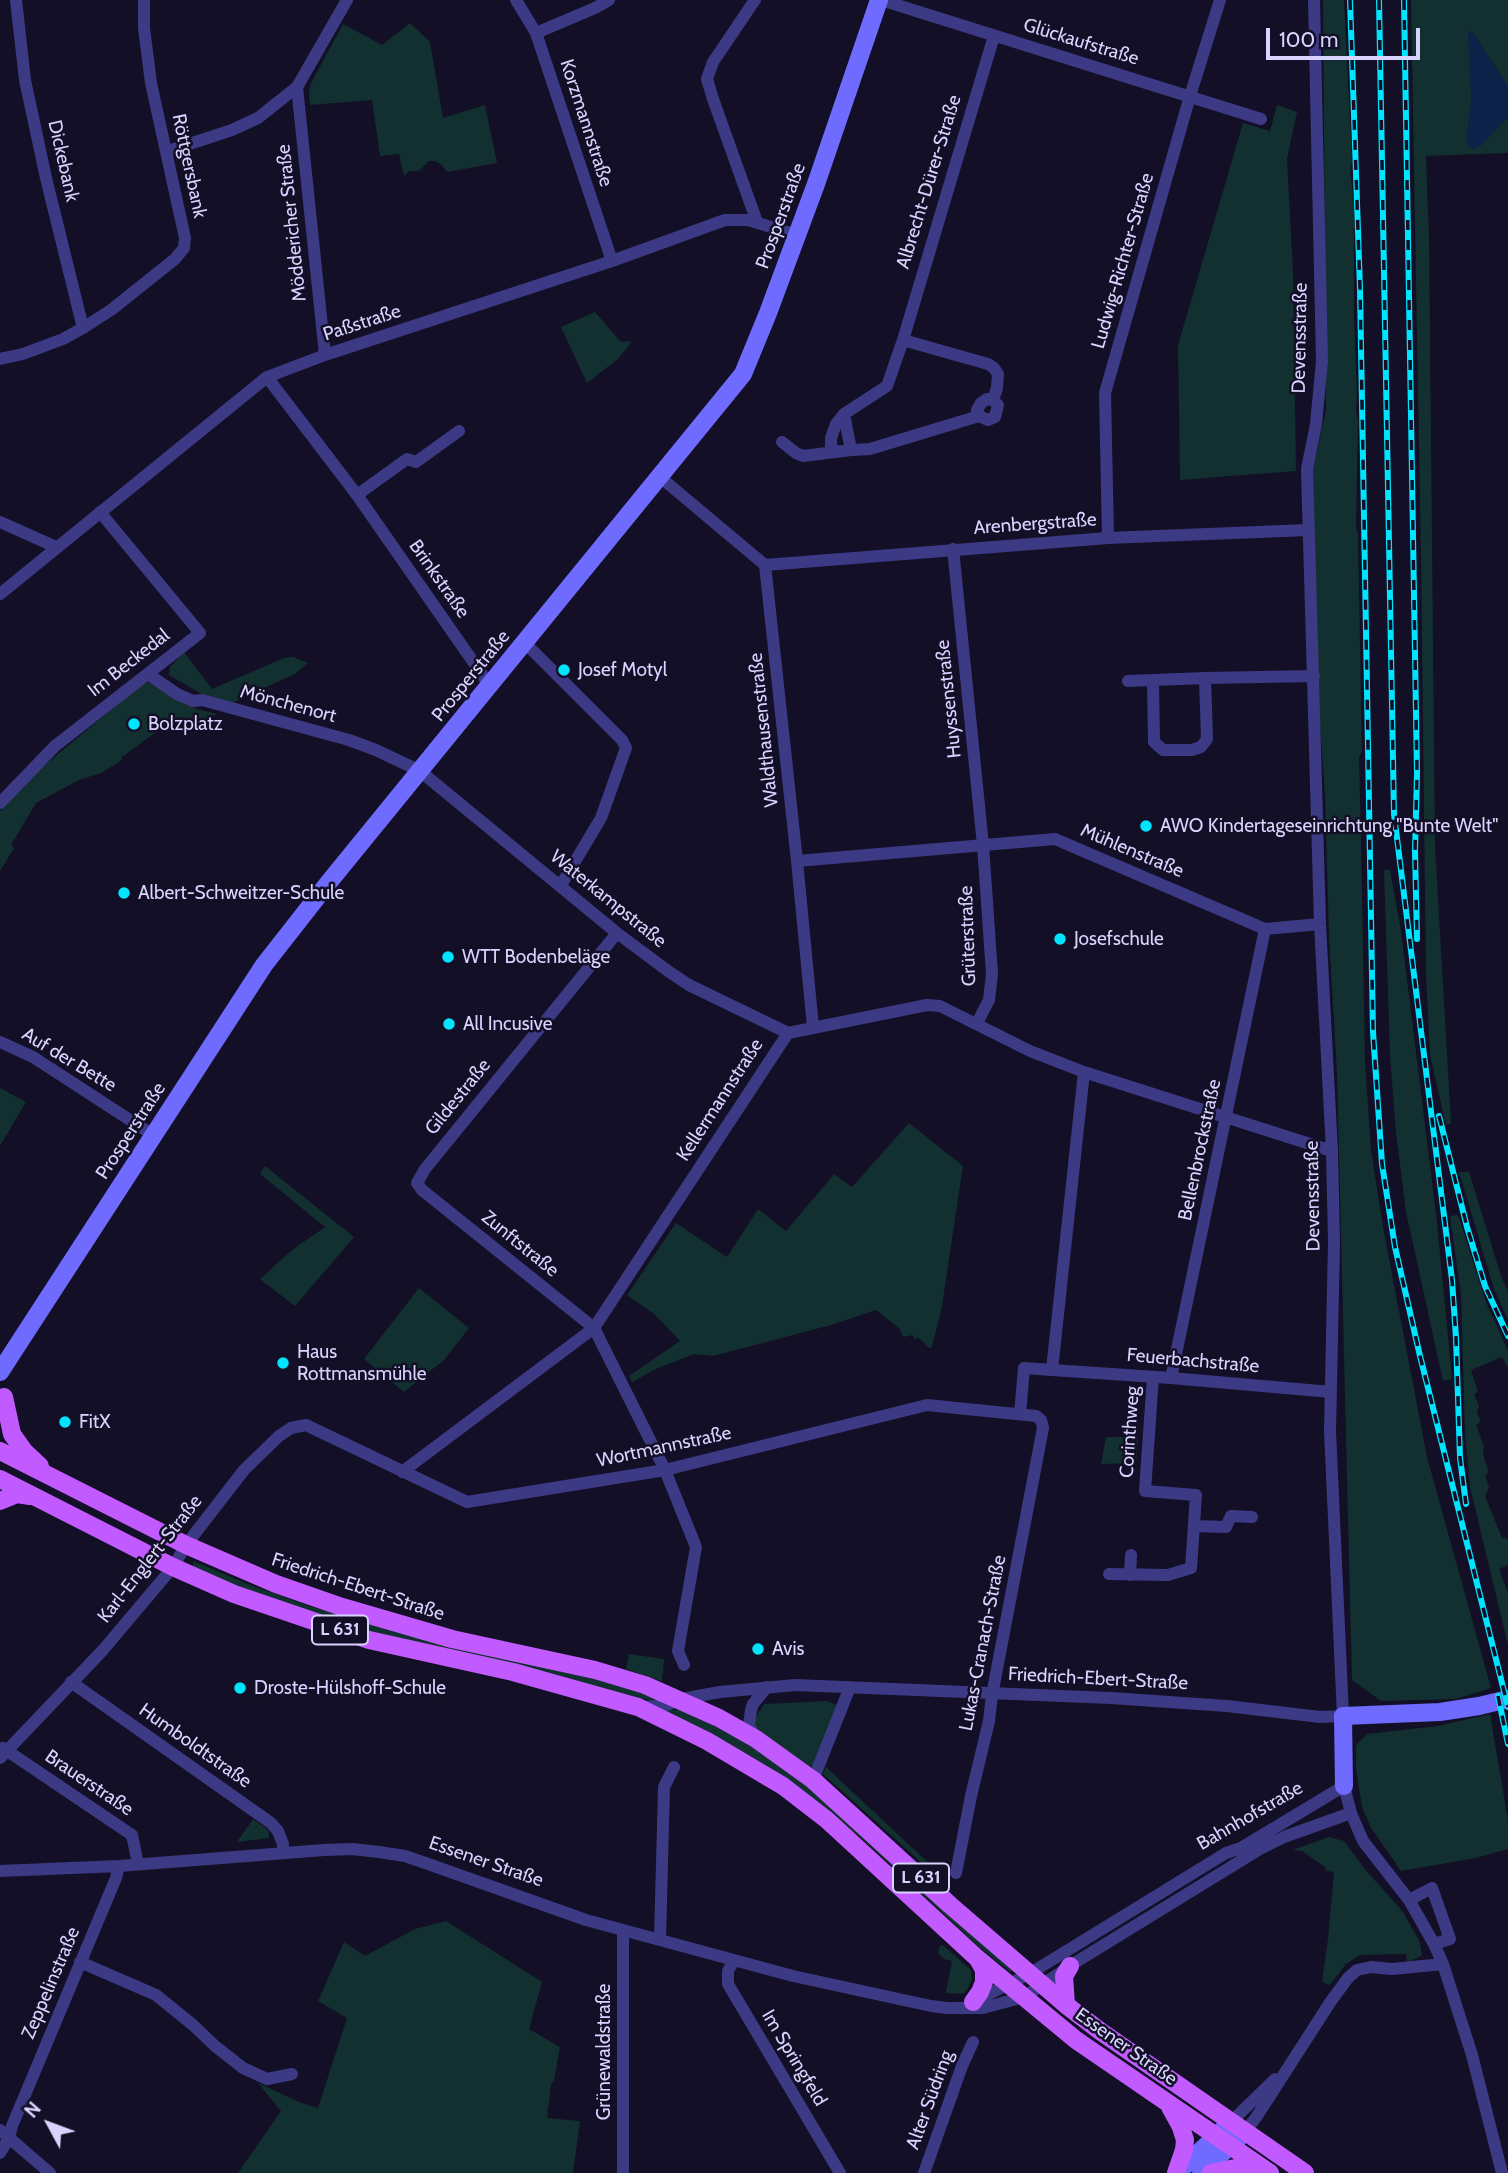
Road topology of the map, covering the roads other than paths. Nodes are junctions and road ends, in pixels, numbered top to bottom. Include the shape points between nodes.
1 (16, 0) edge
2 (144, 0) edge
3 (348, 0) edge
4 (516, 0) edge
5 (609, 0) edge
6 (755, 0) edge
7 (880, 0) edge
8 (1220, 0) edge
9 (1314, 0) edge
10 (536, 33) junction
11 (994, 36) junction
12 (298, 87) junction
13 (1190, 96) junction
14 (1261, 118) dead end
15 (168, 151) junction
16 (757, 222) junction
17 (797, 235) junction
18 (612, 261) junction
19 (83, 328) junction
20 (903, 340) junction
21 (325, 355) junction
22 (0, 359) edge
23 (267, 377) junction
24 (844, 414) junction
25 (459, 430) dead end
26 (782, 442) dead end
27 (851, 450) junction
28 (836, 452) junction
29 (660, 477) junction
30 (357, 495) junction
31 (100, 512) junction
32 (0, 522) edge
33 (1308, 530) junction
34 (1108, 538) junction
35 (56, 547) junction
36 (953, 549) junction
37 (765, 565) junction
38 (0, 594) edge
39 (525, 643) junction
40 (148, 674) junction
41 (1314, 676) junction
42 (1205, 678) junction
43 (1153, 680) junction
44 (1128, 681) dead end
45 (490, 686) junction
46 (420, 771) junction
47 (0, 803) edge
48 (983, 845) junction
49 (797, 861) junction
50 (561, 885) junction
51 (1320, 924) junction
52 (1265, 929) junction
53 (617, 933) junction
54 (977, 1023) junction
55 (813, 1027) junction
56 (788, 1033) junction
57 (0, 1042) edge
58 (1084, 1072) junction
59 (1226, 1118) junction
60 (153, 1135) junction
61 (1332, 1151) junction
62 (422, 1190) joint
63 (594, 1328) junction
64 (20, 1341) junction
65 (1052, 1370) junction
66 (0, 1372) edge
67 (1153, 1377) junction
68 (1171, 1378) junction
69 (1331, 1392) junction
70 (2, 1403) edge
71 (1020, 1414) junction
72 (1041, 1420) joint
73 (306, 1425) joint
74 (0, 1451) edge
75 (665, 1470) junction
76 (402, 1472) junction
77 (50, 1476) junction
78 (0, 1479) edge
79 (33, 1496) junction
80 (0, 1501) edge
81 (1252, 1517) dead end
82 (1194, 1526) junction
83 (186, 1545) junction
84 (1131, 1555) dead end
85 (173, 1567) junction
86 (1109, 1574) dead end
87 (1130, 1575) junction
88 (684, 1665) dead end
89 (71, 1682) junction
90 (767, 1687) junction
91 (850, 1687) junction
92 (992, 1695) junction
93 (681, 1699) junction
94 (1508, 1699) edge
95 (638, 1707) junction
96 (1343, 1716) junction
97 (756, 1738) junction
98 (2, 1752) edge
99 (674, 1767) dead end
100 (813, 1780) junction
101 (1344, 1786) junction
102 (1351, 1813) junction
103 (283, 1852) junction
104 (138, 1864) junction
105 (119, 1866) junction
106 (0, 1871) edge
107 (956, 1873) dead end
108 (1409, 1900) junction
109 (623, 1930) junction
110 (660, 1939) junction
111 (1434, 1944) junction
112 (978, 1959) junction
113 (734, 1960) junction
114 (80, 1962) junction
115 (1443, 1964) junction
116 (1070, 1966) junction
117 (1039, 1981) junction
118 (1017, 1991) junction
119 (973, 2002) junction
120 (1066, 2005) junction
121 (947, 2008) junction
122 (973, 2042) dead end
123 (292, 2074) dead end
124 (1167, 2101) junction
125 (1238, 2127) junction
126 (5, 2134) edge
127 (1215, 2136) junction
128 (1230, 2146) junction
129 (0, 2153) edge
130 (50, 2173) edge
131 (623, 2173) edge
132 (840, 2173) edge
133 (924, 2173) edge
134 (1177, 2173) edge
135 (1201, 2173) edge
136 (1211, 2173) edge
137 (1269, 2173) edge
138 (1306, 2173) edge
139 (1502, 2173) edge

1 - 19 street, Dickebank via 25,80
2 - 15 street, Röttgersbank via 152,83
3 - 12 street
4 - 10 street, Korzmannstraße
5 - 10 street
6 - 16 street via 713,62 708,79
7 - 11 street, Glückaufstraße
7 - 17 main road, Prosperstraße
8 - 13 street, Ludwig-Richter-Straße
9 - 33 street, Devensstraße via 1322,362 1307,469
10 - 18 street, Korzmannstraße
11 - 13 street, Glückaufstraße
11 - 20 street, Albrecht-Dürer-Straße
12 - 15 street via 258,118
12 - 21 street, Möddericher Straße
13 - 14 street, Glückaufstraße
13 - 34 street, Ludwig-Richter-Straße via 1105,393
15 - 19 street, Röttgersbank via 184,248
16 - 17 street, Paßstraße
16 - 18 street, Paßstraße via 725,220
17 - 29 main road, Prosperstraße via 743,374
18 - 21 street, Paßstraße
19 - 22 street, Röttgersbank
20 - 24 street, Albrecht-Dürer-Straße via 887,386
20 - 27 street via 994,368 998,374 995,417 979,416 870,449
21 - 23 street, Paßstraße
23 - 30 street, Brinkstraße
23 - 31 street, Paßstraße
24 - 27 street
24 - 28 street via 831,438
25 - 30 street
26 - 28 street via 803,456
27 - 28 street
29 - 37 street
29 - 39 main road, Prosperstraße
30 - 45 street, Brinkstraße
31 - 35 street, Paßstraße
31 - 40 street, Im Beckedal via 200,633
32 - 35 street
33 - 34 street, Arenbergstraße
33 - 41 street, Devensstraße
34 - 36 street, Arenbergstraße
35 - 38 street, Paßstraße
36 - 37 street, Arenbergstraße
36 - 48 street, Huyssenstraße
37 - 49 street, Waldthausenstraße
39 - 45 main road, Prosperstraße
39 - 50 street via 626,748 601,818
40 - 46 street, Mönchenort via 193,701 349,740
40 - 47 street, Im Beckedal via 55,746
41 - 42 street
41 - 51 street, Devensstraße
42 - 43 street
42 - 43 street via 1207,739 1192,750 1163,750 1154,742
43 - 44 street
45 - 46 main road, Prosperstraße
46 - 50 street, Waterkampstraße
46 - 60 main road, Prosperstraße via 264,965
48 - 49 street, Mühlenstraße
48 - 52 street, Mühlenstraße via 1055,839
48 - 54 street, Grüterstraße via 992,974 989,1000
49 - 55 street, Waldthausenstraße
50 - 53 street, Waterkampstraße
51 - 52 street, Mühlenstraße
51 - 61 street, Devensstraße
52 - 59 street, Bellenbrockstraße
53 - 56 street, Waterkampstraße via 689,985
53 - 62 street, Gildestraße via 419,1176
54 - 55 street, Kellermannstraße via 933,1004
54 - 58 street, Kellermannstraße
55 - 56 street, Kellermannstraße
56 - 63 street, Kellermannstraße
57 - 60 street, Auf der Bette via 33,1057
58 - 59 street, Kellermannstraße
58 - 65 street
59 - 61 street, Kellermannstraße
59 - 68 street, Bellenbrockstraße
60 - 64 main road, Prosperstraße
61 - 69 street, Devensstraße
62 - 63 street, Zunftstraße
63 - 75 street
63 - 76 street, Kellermannstraße
64 - 66 main road, Prosperstraße
64 - 70 main road, Prosperstraße
65 - 67 street, Feuerbachstraße
65 - 71 street via 1024,1368
67 - 68 street, Feuerbachstraße
67 - 82 street, Corinthweg via 1145,1491 1196,1495
68 - 69 street, Feuerbachstraße
69 - 96 street, Devensstraße
70 - 77 main road via 12,1434
71 - 72 street, Wortmannstraße
71 - 75 street, Wortmannstraße via 927,1405
72 - 92 street, Lukas-Cranach-Straße
73 - 76 street, Wortmannstraße
73 - 83 street, Karl-Englert-Straße via 279,1436 244,1470
74 - 77 main road, Friedrich-Ebert-Straße / L 631
75 - 76 street, Wortmannstraße via 467,1502
75 - 88 street via 696,1547 678,1651
77 - 83 main road, Friedrich-Ebert-Straße / L 631
78 - 79 main road, Friedrich-Ebert-Straße / L 631
79 - 80 main road via 17,1494
79 - 85 main road, Friedrich-Ebert-Straße / L 631
81 - 82 street via 1231,1516 1226,1527
82 - 87 street, Corinthweg via 1191,1568 1168,1576
83 - 85 street, Karl-Englert-Straße
83 - 93 main road, Friedrich-Ebert-Straße / L 631 via 342,1607 452,1639 595,1670
84 - 87 street
85 - 89 street, Karl-Englert-Straße
85 - 95 main road, Friedrich-Ebert-Straße / L 631 via 234,1594 369,1640 513,1672
86 - 87 street, Corinthweg
89 - 98 street, Karl-Englert-Straße
89 - 103 street, Humboldtstraße via 271,1823
90 - 91 street, Friedrich-Ebert-Straße
90 - 93 street, Friedrich-Ebert-Straße
90 - 97 street via 751,1710 749,1725
91 - 92 street, Friedrich-Ebert-Straße
91 - 100 street
92 - 96 street, Friedrich-Ebert-Straße via 1111,1698
92 - 107 street, Lukas-Cranach-Straße
93 - 95 street, Friedrich-Ebert-Straße
93 - 97 main road, L 631
94 - 96 main road via 1440,1712
95 - 112 main road, Friedrich-Ebert-Straße / L 631 via 783,1786
96 - 101 main road
97 - 100 main road, L 631
98 - 104 street, Brauerstraße via 132,1835
99 - 110 street via 664,1787
100 - 117 main road, L 631
101 - 102 street
101 - 117 street, Bahnhofstraße via 1226,1853
102 - 108 street via 1363,1840
102 - 116 street, Bahnhofstraße via 1260,1849
103 - 104 street, Essener Straße
103 - 109 street, Essener Straße via 352,1849 405,1856
104 - 105 street, Essener Straße
105 - 106 street, Essener Straße
105 - 114 street, Zeppelinstraße
108 - 111 street
108 - 111 street via 1432,1888 1450,1939
109 - 110 street, Essener Straße
109 - 131 street, Grünewaldstraße
110 - 113 street, Essener Straße
111 - 115 street
112 - 118 main road, L 631
112 - 119 main road via 984,1982
113 - 121 street, Essener Straße
113 - 132 street, Im Springfeld via 728,1984
114 - 123 street via 156,1995 243,2068 267,2079
114 - 126 street, Zeppelinstraße
115 - 125 street via 1357,1970
115 - 139 street
116 - 117 street, Bahnhofstraße
116 - 120 main road via 1064,1976
117 - 118 street, Bahnhofstraße
117 - 118 street, Bahnhofstraße
117 - 120 main road, Essener Straße / L 631
118 - 119 street, Bahnhofstraße
118 - 121 street, Essener Straße via 983,2008
118 - 124 main road, Essener Straße / L 631 via 1076,2040
119 - 121 street, Essener Straße
120 - 125 main road, Essener Straße / L 631
122 - 133 street, Alter Südring
124 - 127 main road, Essener Straße / L 631
124 - 134 main road via 1185,2140
125 - 127 main road
125 - 128 main road
125 - 138 main road, Essener Straße / L 631
126 - 129 street, Zeppelinstraße
126 - 130 street
127 - 128 main road, Essener Straße / L 631
127 - 134 main road
128 - 135 main road
128 - 137 main road, Essener Straße / L 631
136 - 137 main road via 1240,2167

